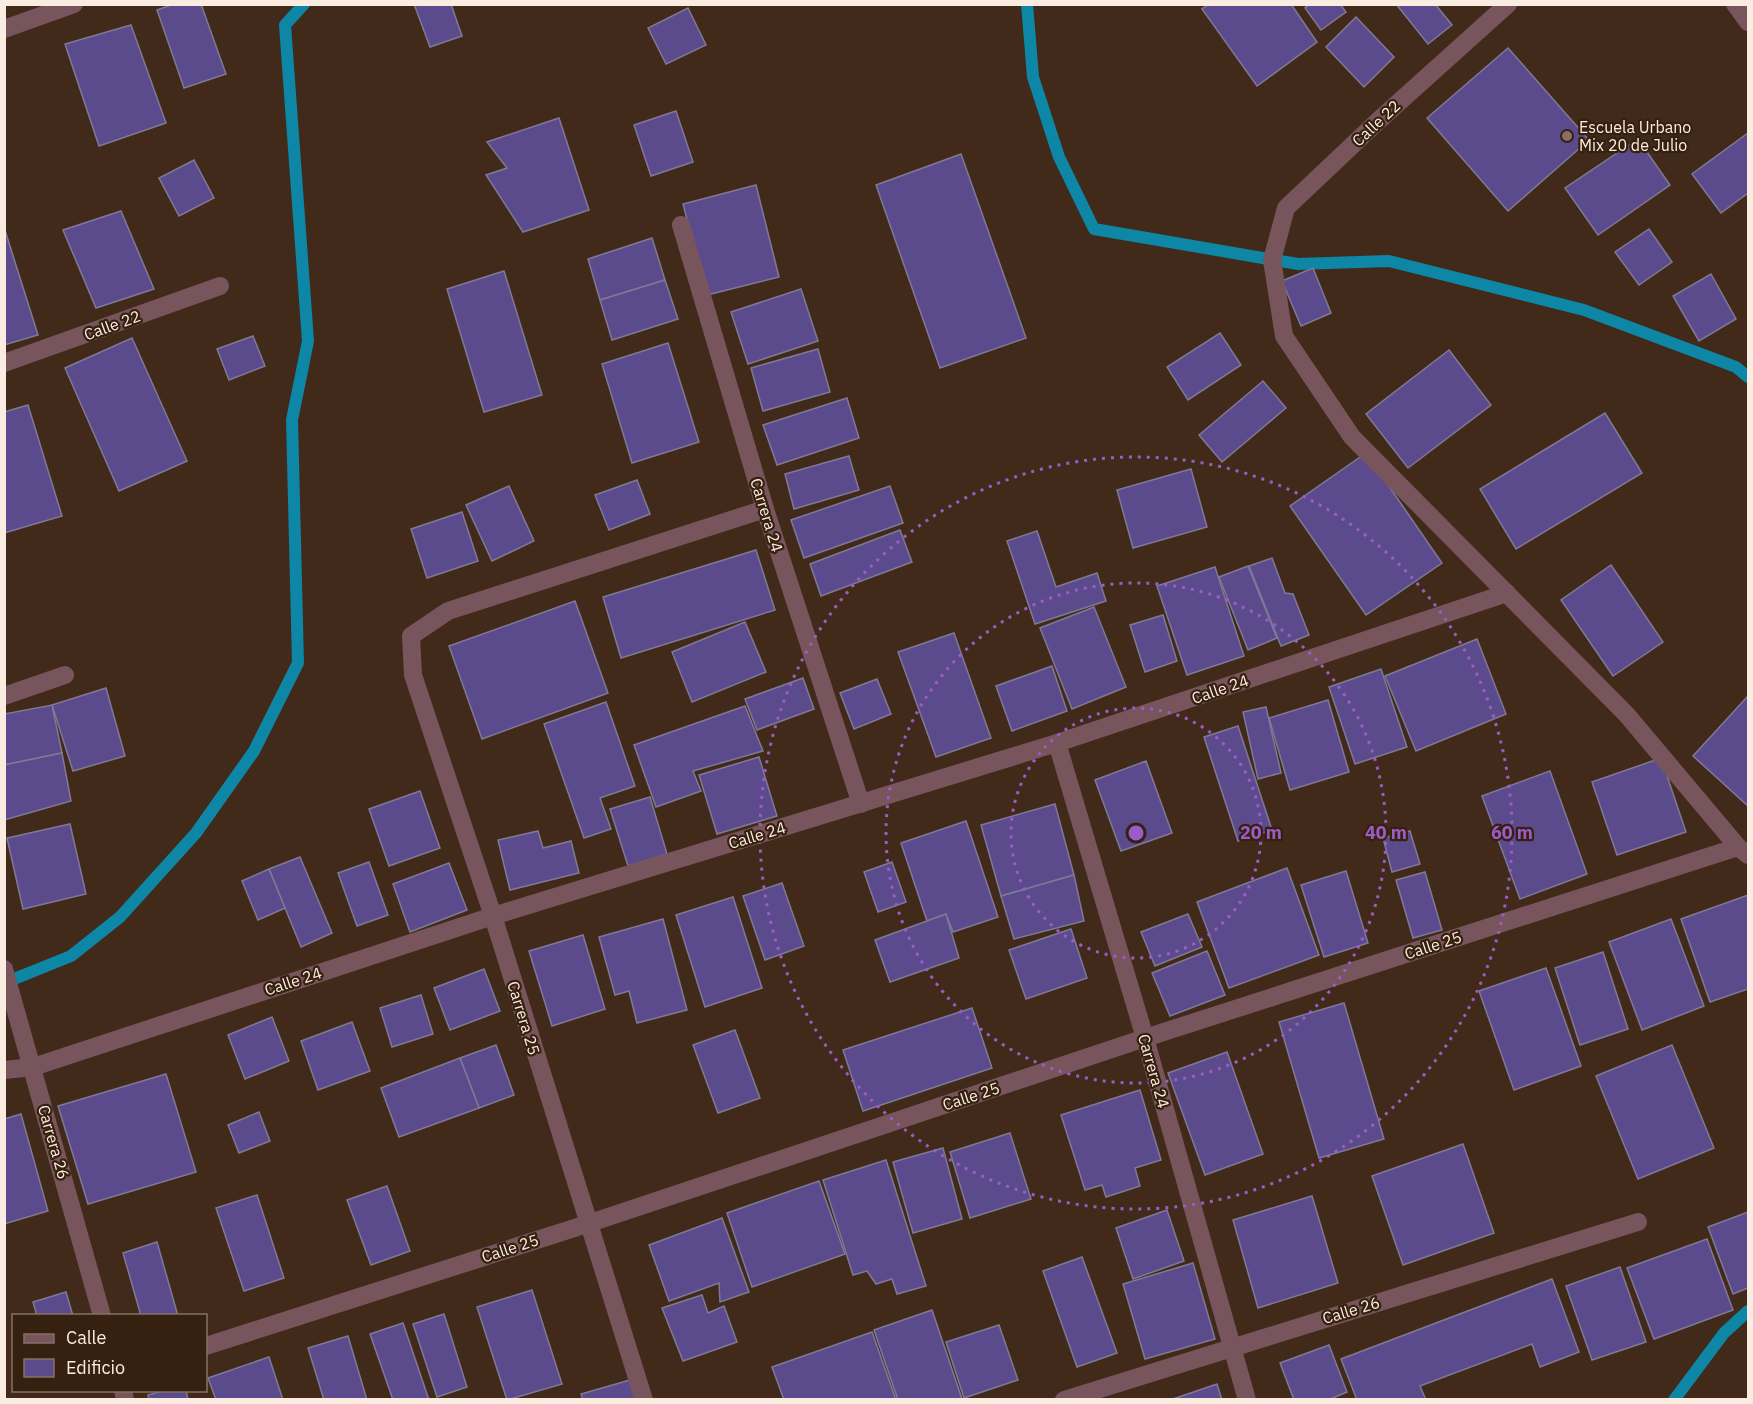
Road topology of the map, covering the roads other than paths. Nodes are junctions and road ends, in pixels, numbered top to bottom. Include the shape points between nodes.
1 (74, 4) edge
2 (1508, 4) edge
3 (1735, 4) edge
4 (1749, 22) edge
5 (4, 30) edge
6 (681, 225) dead end
7 (220, 286) dead end
8 (4, 363) edge
9 (765, 509) junction
10 (1507, 592) junction
11 (65, 675) dead end
12 (4, 696) edge
13 (1058, 743) junction
14 (861, 804) junction
15 (1743, 851) edge
16 (493, 916) junction
17 (4, 969) edge
18 (1145, 1038) junction
19 (33, 1066) junction
20 (4, 1070) edge
21 (1638, 1222) dead end
22 (587, 1224) junction
23 (101, 1314) edge
24 (207, 1346) edge
25 (1231, 1346) junction
26 (644, 1400) edge
27 (1064, 1400) edge
28 (1247, 1400) edge

1 - 5 street
2 - 10 street, Calle 22 via 1286,208 1272,260 1284,336 1352,437
3 - 4 street
6 - 9 street, Carrera 24
7 - 8 street, Calle 22
9 - 14 street, Carrera 24
9 - 16 street, Carrera 25 via 448,611 411,636 413,675
10 - 13 street, Calle 24
10 - 15 street via 1627,715
11 - 12 street
13 - 14 street, Calle 24
13 - 18 street, Carrera 24
14 - 16 street, Calle 24
15 - 18 street, Calle 25
16 - 19 street, Calle 24
16 - 22 street, Carrera 25
17 - 19 street, Carrera 26
18 - 22 street, Calle 25
18 - 25 street, Carrera 24
19 - 20 street, Calle 24
19 - 23 street, Carrera 26
21 - 25 street, Calle 26
22 - 24 street, Calle 25
22 - 26 street, Carrera 25
25 - 27 street, Calle 26
25 - 28 street, Carrera 24

